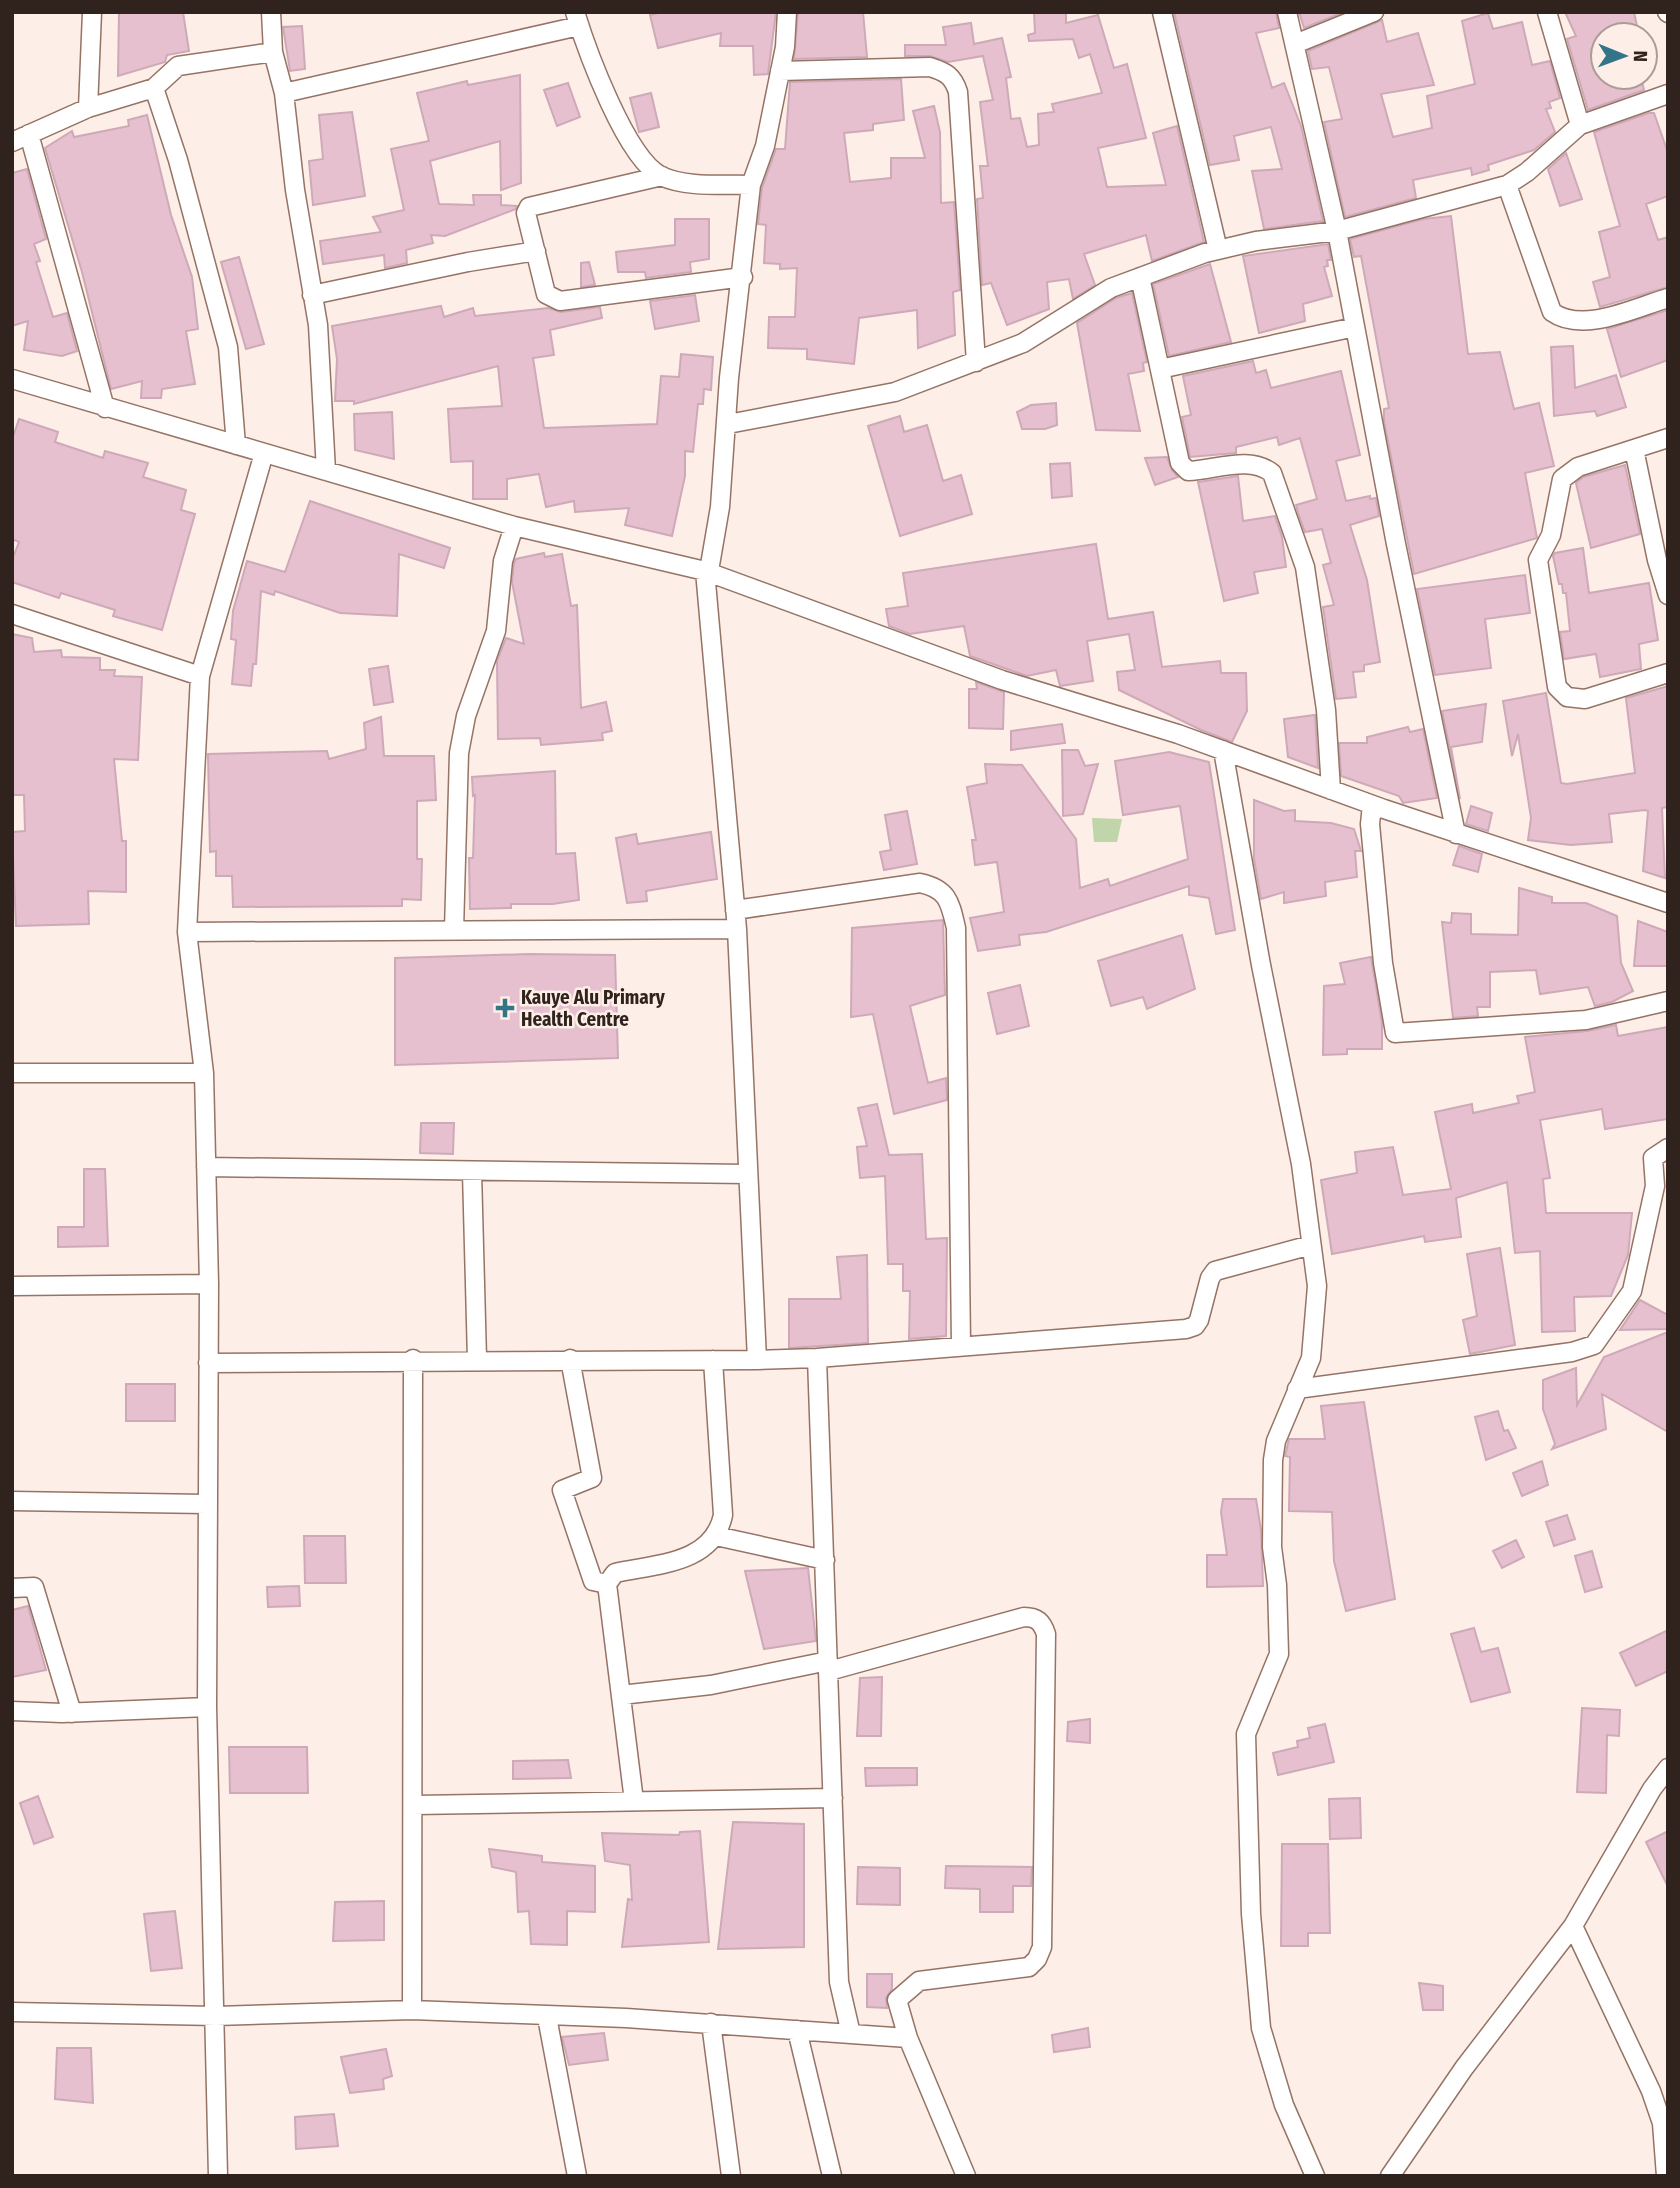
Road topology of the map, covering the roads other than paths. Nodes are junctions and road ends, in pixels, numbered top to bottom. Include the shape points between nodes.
1 (92, 12) edge
2 (271, 12) edge
3 (787, 12) edge
4 (1162, 12) edge
5 (1287, 12) edge
6 (1374, 12) edge
7 (1548, 12) edge
8 (577, 19) edge
9 (1295, 44) junction
10 (272, 52) junction
11 (780, 71) junction
12 (154, 88) junction
13 (284, 93) junction
14 (1668, 94) edge
15 (88, 108) junction
16 (1580, 125) junction
17 (29, 134) junction
18 (12, 142) edge
19 (662, 176) junction
20 (751, 185) junction
21 (1507, 185) junction
22 (1337, 231) junction
23 (1219, 250) junction
24 (536, 251) junction
25 (743, 277) junction
26 (1140, 277) junction
27 (312, 295) junction
28 (1668, 298) edge
29 (1354, 327) junction
30 (976, 362) junction
31 (1160, 369) junction
32 (12, 379) edge
33 (105, 408) junction
34 (728, 424) junction
35 (1668, 438) edge
36 (236, 445) junction
37 (1634, 449) junction
38 (264, 453) junction
39 (326, 471) junction
40 (514, 526) junction
41 (1662, 558) edge
42 (705, 571) junction
43 (1668, 595) edge
44 (12, 614) edge
45 (1668, 673) edge
46 (200, 676) junction
47 (1223, 750) junction
48 (1331, 790) junction
49 (1372, 805) junction
50 (1456, 834) junction
51 (1668, 902) edge
52 (736, 919) junction
53 (454, 930) junction
54 (187, 932) junction
55 (1668, 1001) edge
56 (12, 1073) edge
57 (204, 1073) junction
58 (1668, 1148) edge
59 (206, 1167) junction
60 (472, 1172) junction
61 (748, 1174) junction
62 (1311, 1245) junction
63 (209, 1284) junction
64 (12, 1286) edge
65 (961, 1346) junction
66 (817, 1358) junction
67 (413, 1359) junction
68 (477, 1359) junction
69 (570, 1359) junction
70 (713, 1360) junction
71 (757, 1360) junction
72 (208, 1363) junction
73 (1297, 1390) junction
74 (12, 1501) edge
75 (206, 1504) junction
76 (716, 1536) junction
77 (825, 1560) junction
78 (607, 1584) junction
79 (12, 1588) edge
80 (829, 1666) junction
81 (621, 1695) junction
82 (207, 1707) junction
83 (12, 1711) edge
84 (72, 1713) junction
85 (1668, 1768) edge
86 (833, 1798) junction
87 (634, 1801) junction
88 (414, 1805) junction
89 (1573, 1926) junction
90 (412, 2010) junction
91 (12, 2012) edge
92 (216, 2016) junction
93 (547, 2017) junction
94 (711, 2022) junction
95 (797, 2030) junction
96 (851, 2034) junction
97 (908, 2038) junction
98 (218, 2176) edge
99 (577, 2176) edge
100 (731, 2176) edge
101 (832, 2176) edge
102 (966, 2176) edge
103 (1315, 2176) edge
104 (1390, 2176) edge
105 (1666, 2176) edge

1 - 15 street
2 - 10 street
3 - 11 street
4 - 23 street
5 - 9 street
6 - 9 street
7 - 16 street
8 - 13 street
8 - 19 street via 629,142 643,162
9 - 22 street
10 - 12 street via 178,66
10 - 13 street
11 - 20 street via 765,146
11 - 30 street via 930,67 946,71 954,81
12 - 15 street
12 - 36 street via 228,346
13 - 27 street
14 - 16 street
15 - 17 street
16 - 21 street
17 - 18 street
17 - 33 street
19 - 20 street via 688,183
19 - 24 street via 531,206 527,214
20 - 25 street
21 - 22 street
21 - 28 street via 1552,312 1563,320 1582,322
22 - 23 street
22 - 29 street
23 - 26 street
24 - 25 street via 546,294 560,301
24 - 27 street
25 - 34 street via 729,378
26 - 30 street via 1111,288 1023,343
26 - 31 street
27 - 39 street via 321,355
29 - 31 street
29 - 50 street
30 - 34 street via 895,392
31 - 48 street via 1180,463 1188,471 1249,463 1261,464 1272,473 1305,567 1326,710
32 - 33 street
33 - 36 street
34 - 42 street via 720,507
35 - 37 street
36 - 38 street
37 - 41 street
37 - 45 street via 1578,467 1562,479 1551,535 1538,560 1551,649 1557,687 1576,699
38 - 39 street
38 - 46 street
39 - 40 street
40 - 42 street
40 - 53 street via 503,561 496,631 466,716 459,753
41 - 43 street
42 - 47 street via 1002,680
42 - 52 street
44 - 46 street
46 - 54 street
47 - 48 street
47 - 62 street via 1301,1164
48 - 49 street
49 - 50 street
49 - 55 street via 1383,963 1395,1033 1586,1020
50 - 51 street
52 - 53 street
52 - 61 street
52 - 65 street via 920,883 937,886 951,903 956,928
53 - 54 street
54 - 57 street
56 - 57 street
57 - 59 street
58 - 73 street via 1653,1158 1655,1186 1632,1291 1594,1345 1572,1352
59 - 60 street
59 - 63 street
60 - 61 street
60 - 68 street
61 - 71 street
62 - 65 street via 1215,1271 1199,1320 1186,1329
62 - 73 street via 1317,1286 1315,1323 1311,1357
63 - 64 street
63 - 72 street
65 - 66 street
66 - 71 street
66 - 77 street
67 - 68 street
67 - 72 street
67 - 88 street
68 - 69 street
69 - 70 street
69 - 78 street via 592,1478 562,1490 593,1581
70 - 71 street
70 - 76 street via 723,1515
72 - 75 street
73 - 103 street via 1276,1441 1270,1491 1279,1654 1246,1734 1251,1914 1261,2028 1284,2105
74 - 75 street
75 - 82 street
76 - 77 street
76 - 78 street via 685,1558 615,1573
77 - 80 street
78 - 81 street
79 - 84 street via 34,1587
80 - 81 street
80 - 86 street
80 - 97 street via 1024,1617 1043,1623 1046,1634 1042,1947 1029,1967 909,1987 897,2000
81 - 87 street
82 - 84 street
82 - 92 street
83 - 84 street
85 - 89 street
86 - 87 street
86 - 96 street via 839,1982
87 - 88 street
88 - 90 street
89 - 104 street via 1464,2068
89 - 105 street via 1651,2091 1662,2123
90 - 92 street
90 - 93 street
91 - 92 street
92 - 98 street
93 - 94 street
93 - 99 street
94 - 95 street
94 - 100 street
95 - 96 street
95 - 101 street
96 - 97 street
97 - 102 street

